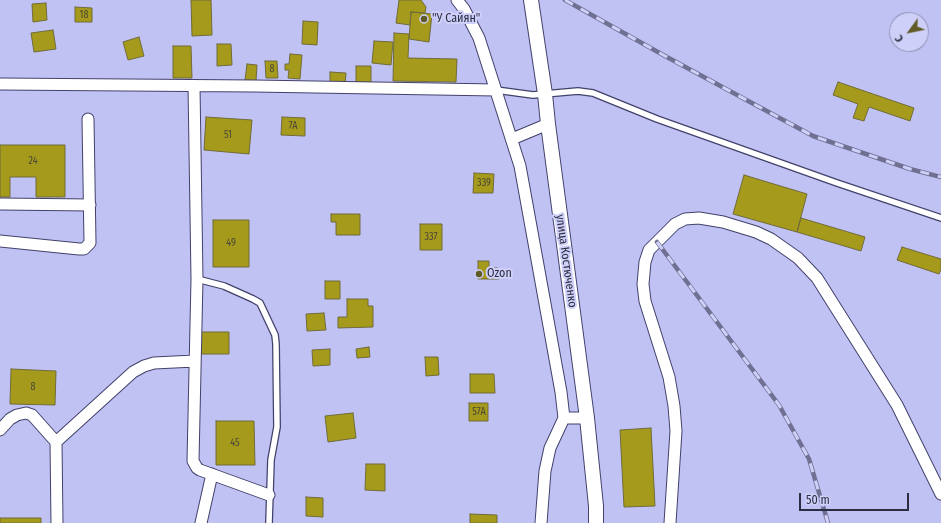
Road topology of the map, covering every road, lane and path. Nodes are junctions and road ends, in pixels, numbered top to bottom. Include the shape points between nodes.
1 (457, 0) edge
2 (531, 0) edge
3 (0, 84) edge
4 (194, 86) junction
5 (496, 90) junction
6 (545, 94) junction
7 (88, 119) dead end
8 (548, 124) junction
9 (512, 138) junction
10 (0, 204) edge
11 (90, 205) junction
12 (941, 218) edge
13 (0, 241) edge
14 (197, 279) junction
15 (195, 361) junction
16 (564, 418) junction
17 (587, 418) junction
18 (0, 430) edge
19 (56, 442) junction
20 (212, 474) junction
21 (941, 494) edge
22 (269, 495) junction
23 (57, 523) edge
24 (200, 523) edge
25 (269, 523) edge
26 (541, 523) edge
27 (596, 523) edge
28 (670, 523) edge

1 - 5 street via 479,38
2 - 6 street, улица Костюченко
3 - 4 street
4 - 5 street
4 - 14 street
5 - 6 lane
5 - 9 street
6 - 8 street, улица Костюченко
6 - 12 lane via 578,91 593,93 830,181
7 - 11 street
8 - 9 street
8 - 17 street, улица Костюченко
9 - 16 street via 534,237 562,392
10 - 11 street
11 - 13 street via 91,238 84,248
14 - 15 street
14 - 22 lane via 224,286 260,303 275,335 277,427 271,460
15 - 19 street via 154,363 133,372
15 - 20 street via 193,461 197,468
16 - 17 street
16 - 26 street via 550,448 545,471
17 - 27 street, улица Костюченко
18 - 19 street via 10,419 26,413 32,415
19 - 23 street
20 - 22 street
20 - 24 street
21 - 28 street via 897,405 817,278 798,258 756,232 723,222 699,218 685,219 675,224 649,250 643,284 645,302 669,377 674,406 676,431
22 - 25 lane

